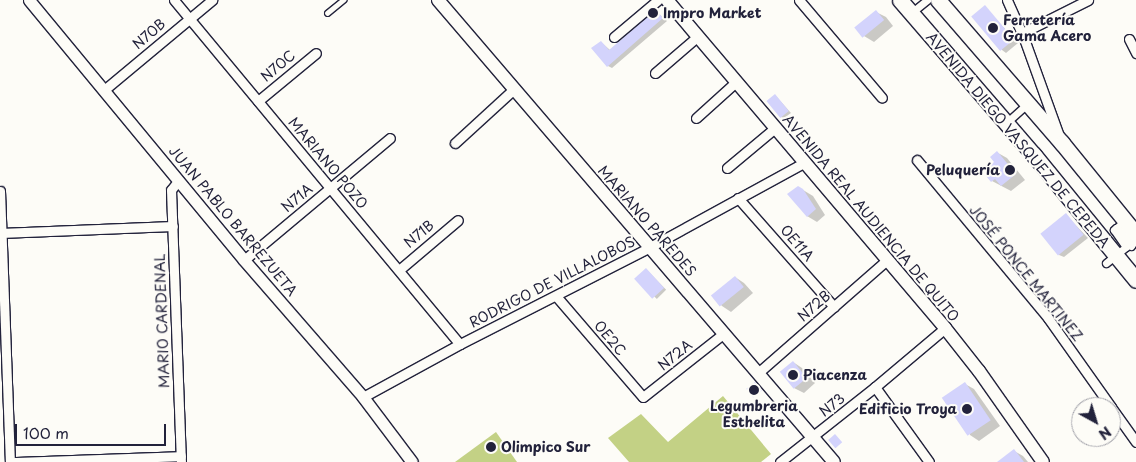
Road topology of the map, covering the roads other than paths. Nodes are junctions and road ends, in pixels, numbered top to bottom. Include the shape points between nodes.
1 (29, 0) edge
2 (174, 0) edge
3 (212, 0) edge
4 (344, 0) edge
5 (438, 0) edge
6 (658, 0) edge
7 (667, 0) edge
8 (799, 0) edge
9 (900, 0) edge
10 (927, 0) edge
11 (938, 0) edge
12 (1007, 0) edge
13 (1088, 0) edge
14 (911, 13) junction
15 (327, 14) dead end
16 (189, 18) junction
17 (1022, 33) junction
18 (698, 36) junction
19 (614, 37) dead end
20 (1129, 39) dead end
21 (316, 52) dead end
22 (1136, 53) edge
23 (655, 73) dead end
24 (737, 81) junction
25 (514, 89) junction
26 (104, 90) junction
27 (882, 98) dead end
28 (258, 101) junction
29 (1027, 104) junction
30 (696, 118) dead end
31 (1006, 123) junction
32 (776, 127) junction
33 (390, 138) dead end
34 (455, 143) dead end
35 (1062, 143) junction
36 (916, 160) dead end
37 (805, 162) junction
38 (727, 168) dead end
39 (178, 181) junction
40 (330, 188) junction
41 (0, 191) edge
42 (738, 198) junction
43 (458, 220) dead end
44 (173, 226) junction
45 (1, 233) edge
46 (1136, 234) edge
47 (1136, 242) edge
48 (650, 247) junction
49 (1111, 259) junction
50 (244, 260) junction
51 (886, 261) junction
52 (399, 270) junction
53 (1136, 280) edge
54 (556, 296) junction
55 (834, 307) junction
56 (945, 328) junction
57 (724, 333) junction
58 (460, 344) junction
59 (759, 372) junction
60 (875, 387) junction
61 (363, 397) junction
62 (1104, 397) edge
63 (643, 398) joint
64 (1121, 421) edge
65 (814, 437) junction
66 (1136, 442) edge
67 (181, 459) edge
68 (12, 462) edge
69 (412, 462) edge
70 (780, 462) edge
71 (834, 462) edge
72 (929, 462) edge
73 (1043, 462) edge

1 - 26 street, JUAN PABLO BARREZUETA
2 - 16 street, MARIANO POZO
3 - 16 street, N70B
4 - 15 lane
5 - 25 main road, MARIANO PAREDES
6 - 19 street
7 - 18 main road, AVENIDA REAL AUDIENCIA DE QUITO
8 - 27 street
9 - 14 main road, AVENIDA DIEGO VASQUEZ DE CEPEDA
10 - 14 street
11 - 29 main road, AVENIDA DIEGO VASQUEZ DE CEPEDA
12 - 17 street
13 - 17 street
14 - 31 main road, AVENIDA DIEGO VASQUEZ DE CEPEDA
16 - 26 street, N70B
16 - 28 street, MARIANO POZO
17 - 35 street
18 - 23 street
18 - 24 main road, AVENIDA REAL AUDIENCIA DE QUITO
20 - 22 street
21 - 28 street, N70C
24 - 30 street
24 - 32 main road, AVENIDA REAL AUDIENCIA DE QUITO
25 - 34 street
25 - 48 main road, MARIANO PAREDES
26 - 39 street, JUAN PABLO BARREZUETA
28 - 40 street, MARIANO POZO
29 - 31 street
29 - 35 main road, AVENIDA DIEGO VASQUEZ DE CEPEDA
31 - 49 main road, AVENIDA DIEGO VASQUEZ DE CEPEDA
32 - 37 main road, AVENIDA REAL AUDIENCIA DE QUITO
32 - 38 street
33 - 40 street, N71A
35 - 46 main road, AVENIDA DIEGO VASQUEZ DE CEPEDA
36 - 62 street, JOSÉ PONCE MARTINEZ via 1048,318
37 - 42 street, RODRIGO DE VILLALOBOS
37 - 51 main road, AVENIDA REAL AUDIENCIA DE QUITO
39 - 44 street, MARIO CARDENAL via 171,190
39 - 50 street, JUAN PABLO BARREZUETA
40 - 50 street, N71A
40 - 52 street, MARIANO POZO
41 - 45 street
42 - 48 street, RODRIGO DE VILLALOBOS
42 - 55 street, OE11A
43 - 52 street, N71B
44 - 45 street
44 - 67 street, MARIO CARDENAL
45 - 68 street
47 - 49 street via 1121,224 1119,226 1132,244 1116,228 1114,230 1126,247
48 - 54 street, RODRIGO DE VILLALOBOS
48 - 57 main road, MARIANO PAREDES
49 - 53 main road, AVENIDA DIEGO VASQUEZ DE CEPEDA
50 - 61 street, JUAN PABLO BARREZUETA
51 - 55 street, N72B
51 - 56 main road, AVENIDA REAL AUDIENCIA DE QUITO
52 - 58 street, MARIANO POZO
54 - 58 street, RODRIGO DE VILLALOBOS
54 - 63 street, OE2C
55 - 59 street, N72B
56 - 60 street, N73
56 - 73 main road, AVENIDA REAL AUDIENCIA DE QUITO via 980,371
57 - 59 main road, MARIANO PAREDES
57 - 63 street, N72A
58 - 61 street, RODRIGO DE VILLALOBOS
59 - 65 main road, MARIANO PAREDES
60 - 65 street, N73
60 - 72 street
61 - 69 street, JUAN PABLO BARREZUETA
64 - 66 street, JOSÉ PONCE MARTINEZ
65 - 70 street, N73
65 - 71 main road, MARIANO PAREDES
67 - 68 street

